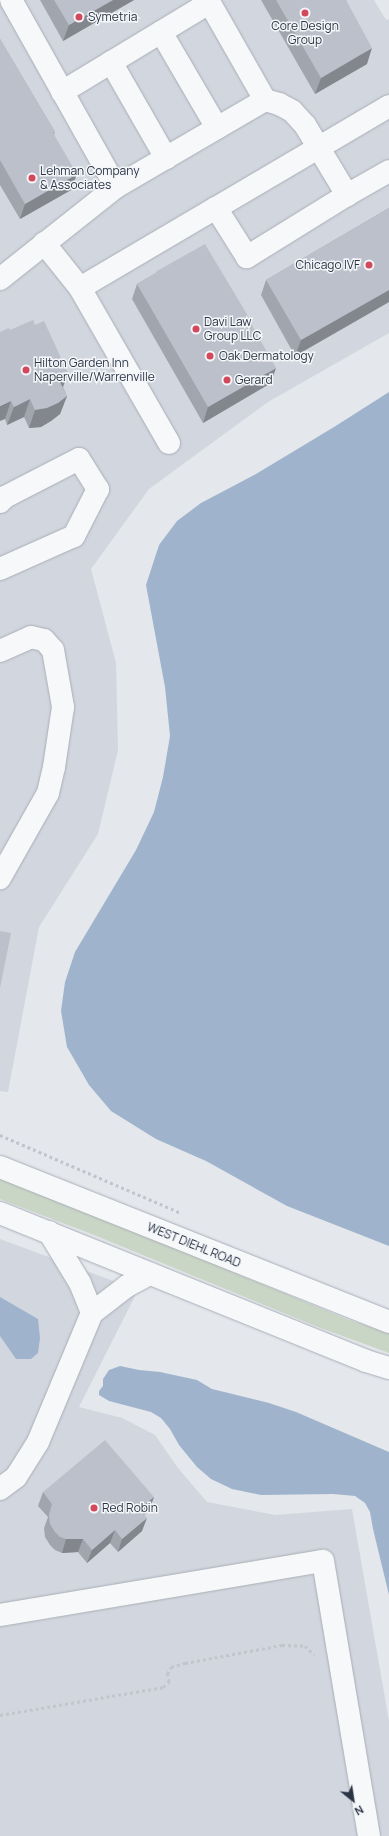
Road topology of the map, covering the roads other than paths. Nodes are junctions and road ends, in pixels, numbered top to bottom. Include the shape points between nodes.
1 (11, 0) edge
2 (209, 1) edge
3 (161, 32) junction
4 (111, 62) junction
5 (62, 92) junction
6 (265, 100) junction
7 (389, 106) edge
8 (217, 128) junction
9 (318, 147) junction
10 (166, 158) junction
11 (389, 171) edge
12 (116, 187) junction
13 (346, 195) junction
14 (216, 208) junction
15 (44, 243) junction
16 (2, 273) edge
17 (80, 288) junction
18 (169, 443) dead end
19 (0, 502) edge
20 (0, 569) edge
21 (0, 651) edge
22 (0, 878) edge
23 (0, 1167) edge
24 (0, 1213) edge
25 (49, 1232) junction
26 (150, 1274) junction
27 (92, 1313) junction
28 (389, 1322) edge
29 (389, 1368) edge
30 (0, 1489) edge
31 (0, 1615) edge
32 (369, 1836) edge

1 - 5 street
2 - 3 street
2 - 6 street
3 - 4 street
3 - 8 street
4 - 5 street
4 - 10 street
5 - 12 street
6 - 8 street
6 - 9 street via 292,111 305,125
7 - 9 street
8 - 10 street
9 - 13 street
9 - 14 street
10 - 12 street
11 - 13 street
12 - 15 street
13 - 14 street via 247,257
14 - 17 street
15 - 16 street
15 - 17 street
17 - 18 street
19 - 20 street via 5,497 79,459 98,490 74,536
21 - 22 street via 31,637 44,640 53,650 63,707 48,793
23 - 28 street, WEST DIEHL ROAD
24 - 25 street
25 - 26 street
25 - 27 street via 80,1283
26 - 27 street via 127,1286
26 - 29 street
27 - 30 street via 38,1442 16,1476
31 - 32 street via 323,1561

